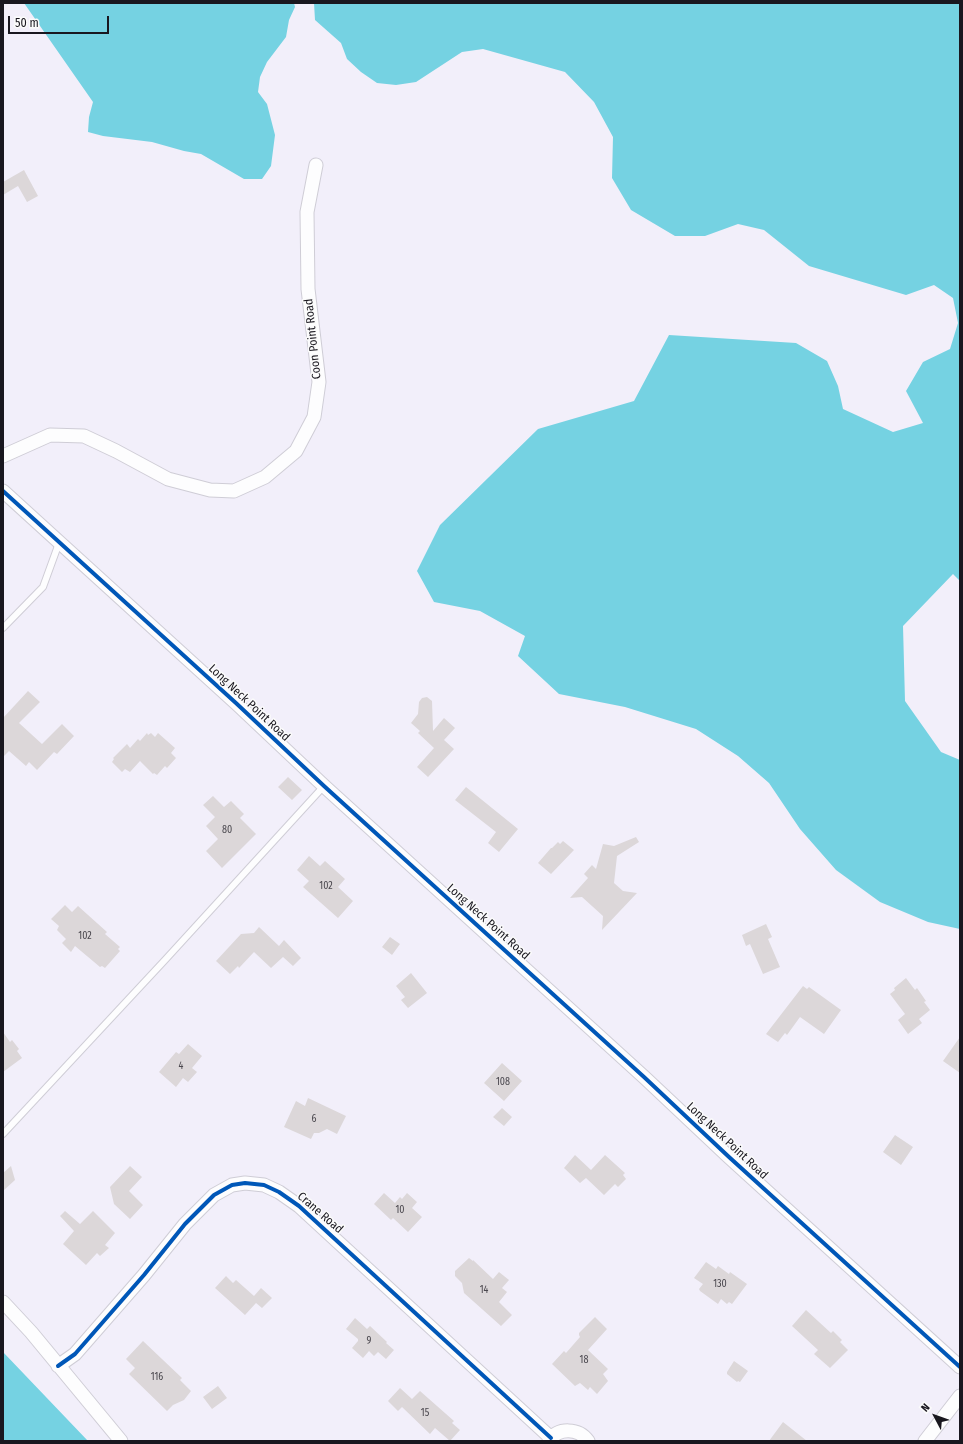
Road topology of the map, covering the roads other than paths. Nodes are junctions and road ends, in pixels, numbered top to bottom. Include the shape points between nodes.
1 (316, 165) dead end
2 (3, 456) edge
3 (3, 491) edge
4 (59, 543) junction
5 (3, 628) edge
6 (324, 786) junction
7 (3, 1134) edge
8 (3, 1302) edge
9 (58, 1366) junction
10 (960, 1367) edge
11 (960, 1396) edge
12 (550, 1440) edge
13 (121, 1441) edge
14 (588, 1441) edge
15 (925, 1441) edge

1 - 2 street, Coon Point Road via 307,212 308,289 319,382 314,417 296,451 265,477 234,491 210,490 168,479 84,436 50,435
3 - 4 street, Long Neck Point Road
4 - 5 lane via 43,587
4 - 6 street, Long Neck Point Road
6 - 7 lane
6 - 10 street, Long Neck Point Road
8 - 9 street
9 - 12 street, Crane Road via 75,1354 185,1224 214,1195 232,1185 264,1185 299,1206
9 - 13 street
11 - 15 street
12 - 14 street, Crane Road via 559,1433 568,1431 577,1432

